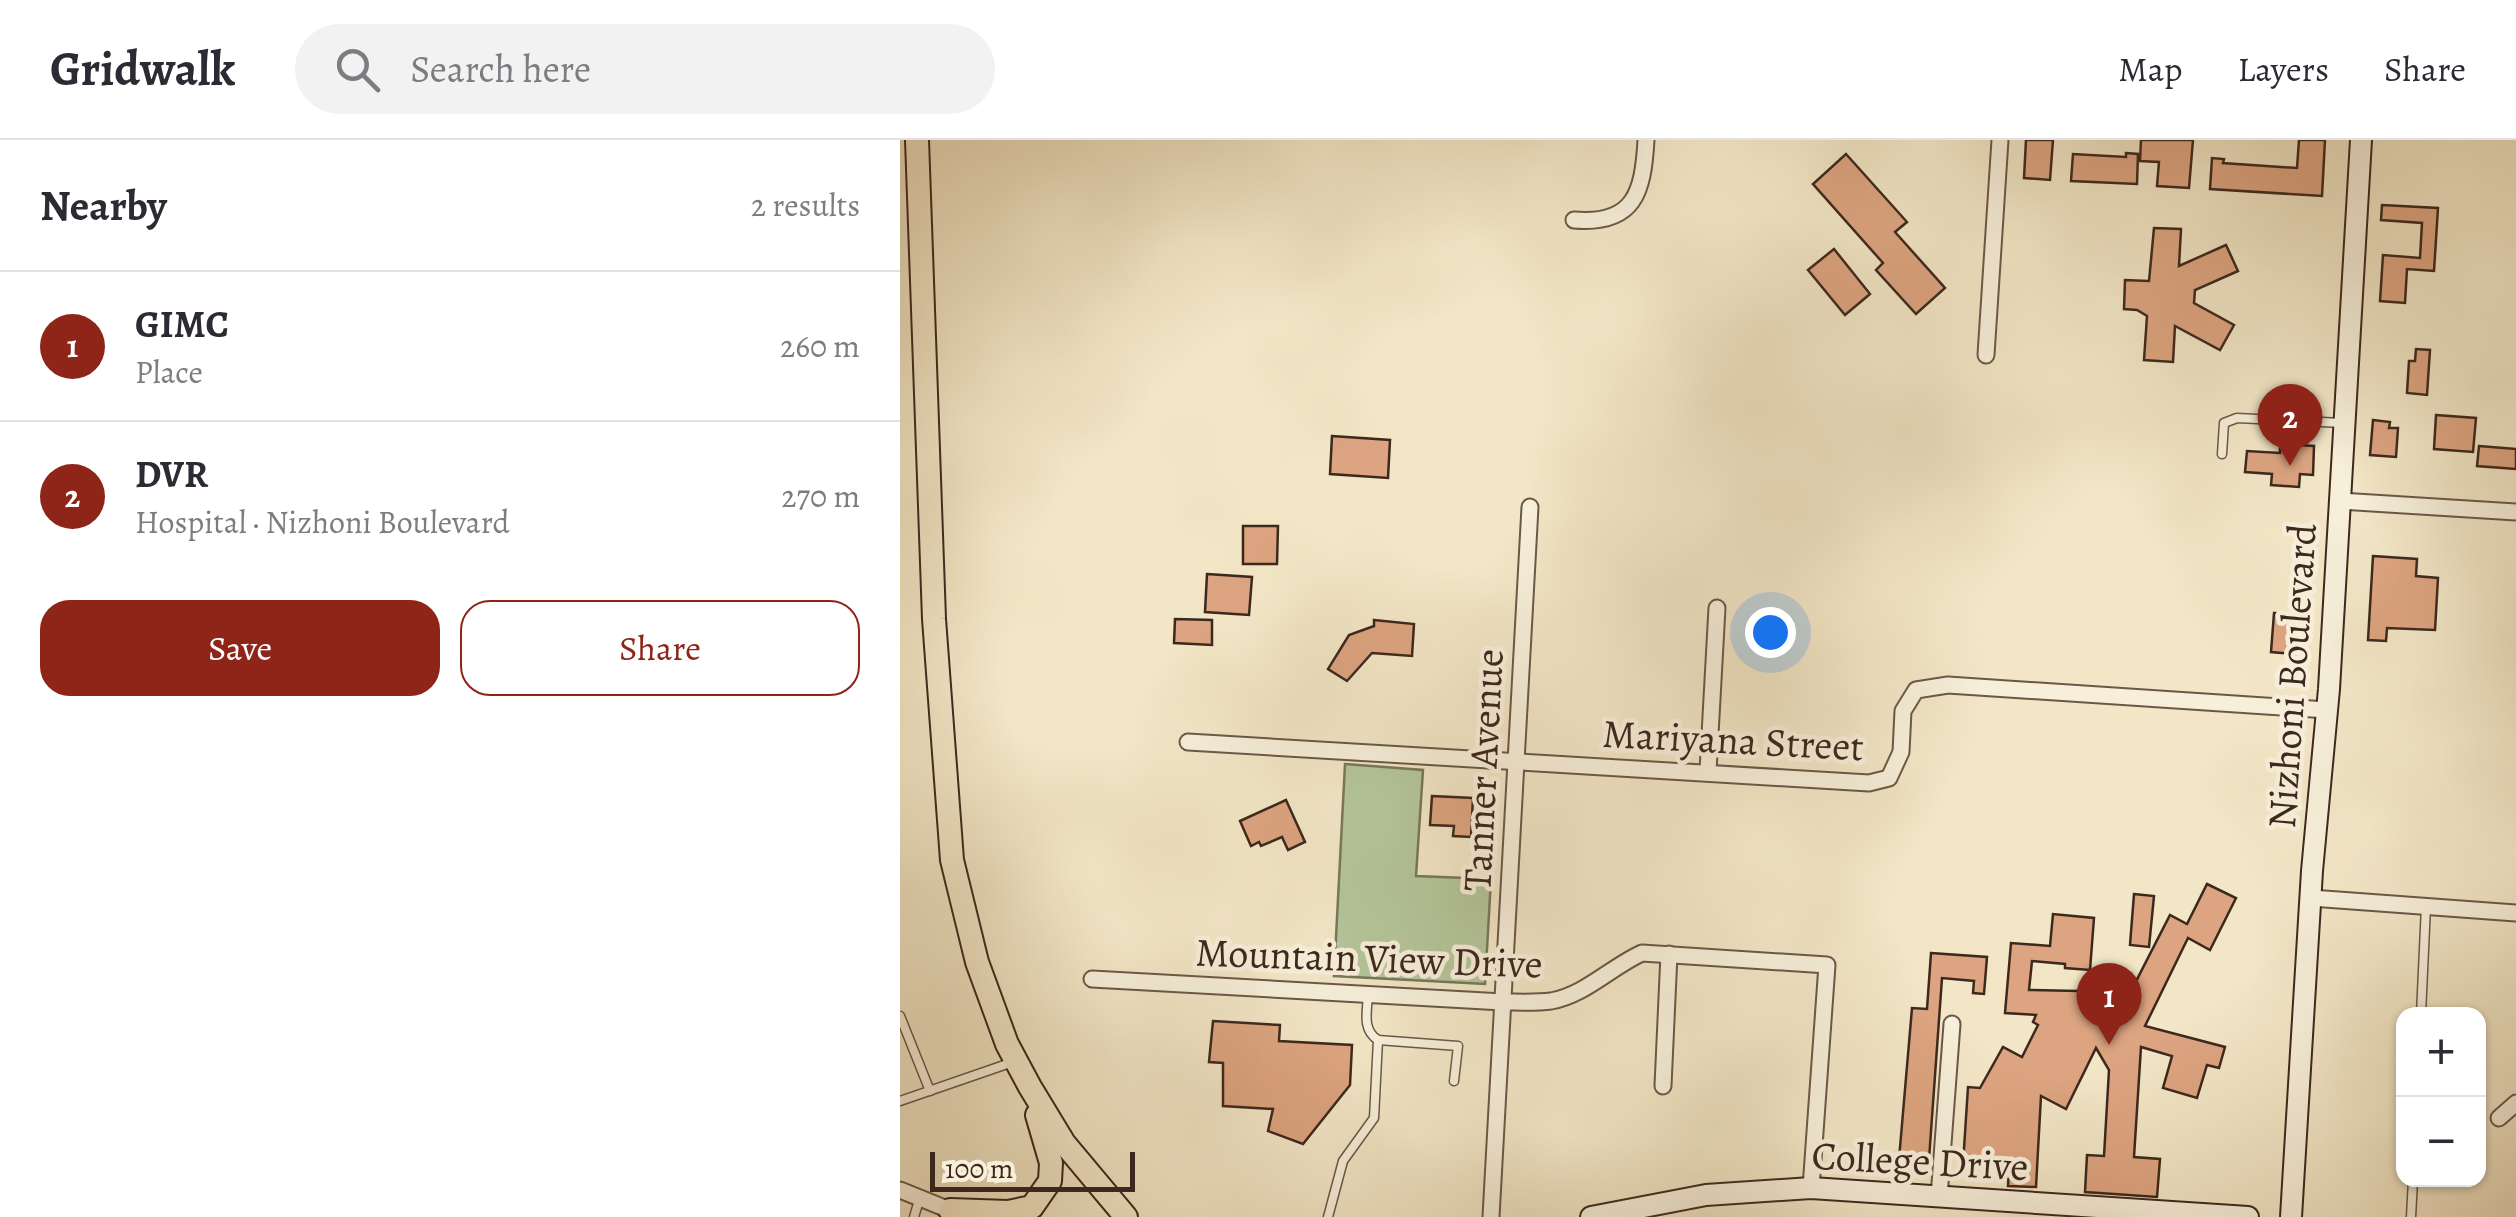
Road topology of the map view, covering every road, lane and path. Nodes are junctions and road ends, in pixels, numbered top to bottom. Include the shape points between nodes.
1 (917, 140) edge
2 (1646, 140) edge
3 (2000, 140) edge
4 (2361, 140) edge
5 (1574, 220) dead end
6 (1986, 355) dead end
7 (2345, 423) junction
8 (2222, 454) dead end
9 (2340, 501) junction
10 (1530, 507) dead end
11 (2516, 512) edge
12 (1717, 608) dead end
13 (2327, 710) junction
14 (1188, 742) dead end
15 (1517, 762) junction
16 (1708, 771) junction
17 (2310, 898) junction
18 (2426, 906) junction
19 (2516, 912) edge
20 (1669, 954) junction
21 (1092, 980) dead end
22 (1368, 994) junction
23 (1503, 1002) junction
24 (2421, 1007) edge
25 (900, 1016) edge
26 (1952, 1024) dead end
27 (1378, 1040) junction
28 (1017, 1060) junction
29 (1454, 1081) dead end
30 (1663, 1086) dead end
31 (1030, 1087) junction
32 (930, 1091) junction
33 (900, 1101) edge
34 (2516, 1103) edge
35 (2499, 1118) dead end
36 (2413, 1187) edge
37 (1811, 1188) junction
38 (900, 1190) edge
39 (920, 1197) junction
40 (1939, 1197) junction
41 (2063, 1210) edge
42 (958, 1213) edge
43 (1633, 1213) edge
44 (914, 1217) edge
45 (1126, 1217) edge
46 (1328, 1217) edge
47 (1491, 1217) edge
48 (1590, 1217) edge
49 (2248, 1217) edge
50 (2292, 1217) edge
51 (2411, 1217) edge

1 - 28 main road via 934,618 952,860 976,962
2 - 5 street via 1641,185 1630,204 1602,220
3 - 6 street
4 - 7 main road, Nizhoni Boulevard
7 - 8 lane via 2237,418 2224,423
7 - 9 main road, Nizhoni Boulevard
9 - 11 street
9 - 13 main road, Nizhoni Boulevard
10 - 15 street, Tanner Avenue
12 - 16 street
13 - 16 street, Mariyana Street via 1948,685 1916,690 1904,711 1901,752 1889,778
13 - 17 main road, Nizhoni Boulevard
14 - 15 street, Mariyana Street
15 - 16 street, Mariyana Street
15 - 23 street, Tanner Avenue
17 - 18 street
17 - 50 main road, Nizhoni Boulevard
18 - 19 street
18 - 24 lane
20 - 23 street, Mountain View Drive via 1642,953 1552,1001
20 - 30 street
20 - 37 street, Mountain View Drive via 1827,965
21 - 22 street, Mountain View Drive
22 - 23 street, Mountain View Drive
22 - 27 lane via 1366,1026
23 - 47 street, Tanner Avenue
25 - 32 lane
26 - 40 street
27 - 29 lane via 1458,1046
27 - 46 lane via 1374,1118 1343,1162
28 - 31 main road
28 - 32 lane
31 - 42 main road via 1052,1163 1050,1182 1032,1207
31 - 45 main road via 1064,1143
32 - 33 lane
34 - 35 street
36 - 51 lane
37 - 40 main road, College Drive
37 - 43 main road, College Drive via 1706,1194
38 - 39 street
39 - 42 street
39 - 44 lane
40 - 41 main road, College Drive
41 - 49 main road, College Drive
43 - 48 main road, College Drive

